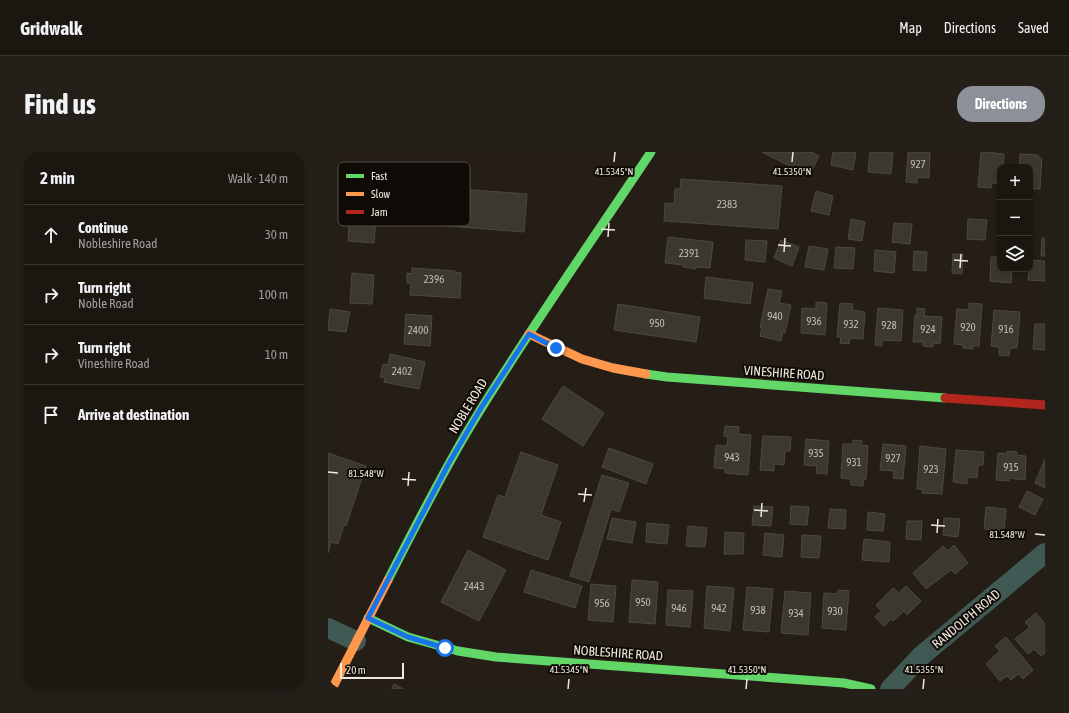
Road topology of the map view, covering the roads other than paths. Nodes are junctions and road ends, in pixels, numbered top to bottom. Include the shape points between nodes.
1 (651, 152) edge
2 (529, 334) junction
3 (1045, 405) edge
4 (1045, 553) edge
5 (368, 618) junction
6 (328, 628) edge
7 (356, 641) junction
8 (332, 689) edge
9 (871, 689) edge
10 (890, 689) edge

1 - 2 street, NOBLE ROAD
2 - 3 street, VINESHIRE ROAD via 584,360 667,377
2 - 5 street, NOBLE ROAD via 449,463
4 - 10 street, RANDOLPH ROAD via 921,656
5 - 7 street, NOBLE ROAD
5 - 9 street, NOBLESHIRE ROAD via 414,639 496,657 830,682
6 - 7 street
7 - 8 street, NOBLE ROAD

